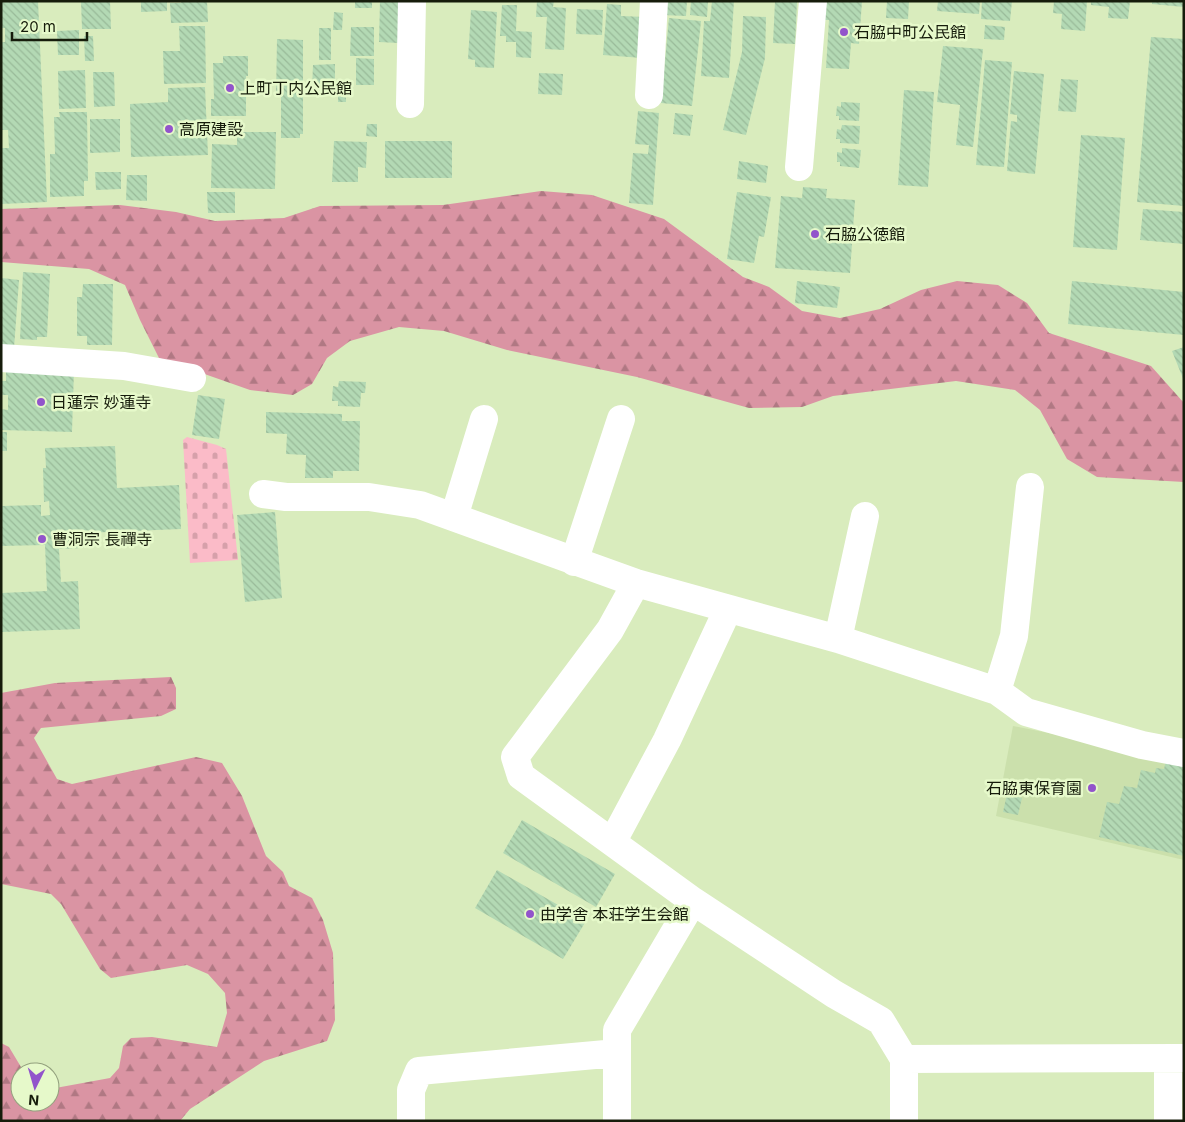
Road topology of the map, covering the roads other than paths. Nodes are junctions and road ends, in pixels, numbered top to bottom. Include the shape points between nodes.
1 (412, 1) edge
2 (654, 1) edge
3 (813, 1) edge
4 (649, 95) dead end
5 (410, 104) dead end
6 (799, 168) dead end
7 (1, 358) edge
8 (192, 378) dead end
9 (484, 419) dead end
10 (621, 419) dead end
11 (1030, 487) dead end
12 (263, 494) dead end
13 (865, 516) dead end
14 (454, 518) junction
15 (574, 562) junction
16 (636, 583) junction
17 (728, 609) junction
18 (838, 639) junction
19 (997, 691) junction
20 (1184, 753) edge
21 (613, 842) junction
22 (693, 900) junction
23 (617, 1054) junction
24 (1176, 1058) edge
25 (904, 1059) junction
26 (411, 1121) edge
27 (617, 1121) edge
28 (904, 1121) edge
29 (1168, 1121) edge

1 - 5 street
2 - 4 street
3 - 6 street
7 - 8 street via 124,366
9 - 14 street
10 - 15 street
11 - 19 street via 1014,636
12 - 14 street via 369,497 420,505
13 - 18 street
14 - 15 street
15 - 16 street
16 - 17 street
16 - 21 street via 610,630 515,757 521,776
17 - 18 street
17 - 21 street via 667,740
18 - 19 street
19 - 20 street via 1026,712 1142,745
21 - 22 street
22 - 23 street via 617,1030
22 - 25 street via 834,994 881,1021
23 - 26 street via 419,1071 411,1090
23 - 27 street
24 - 25 street
24 - 29 street
25 - 28 street

